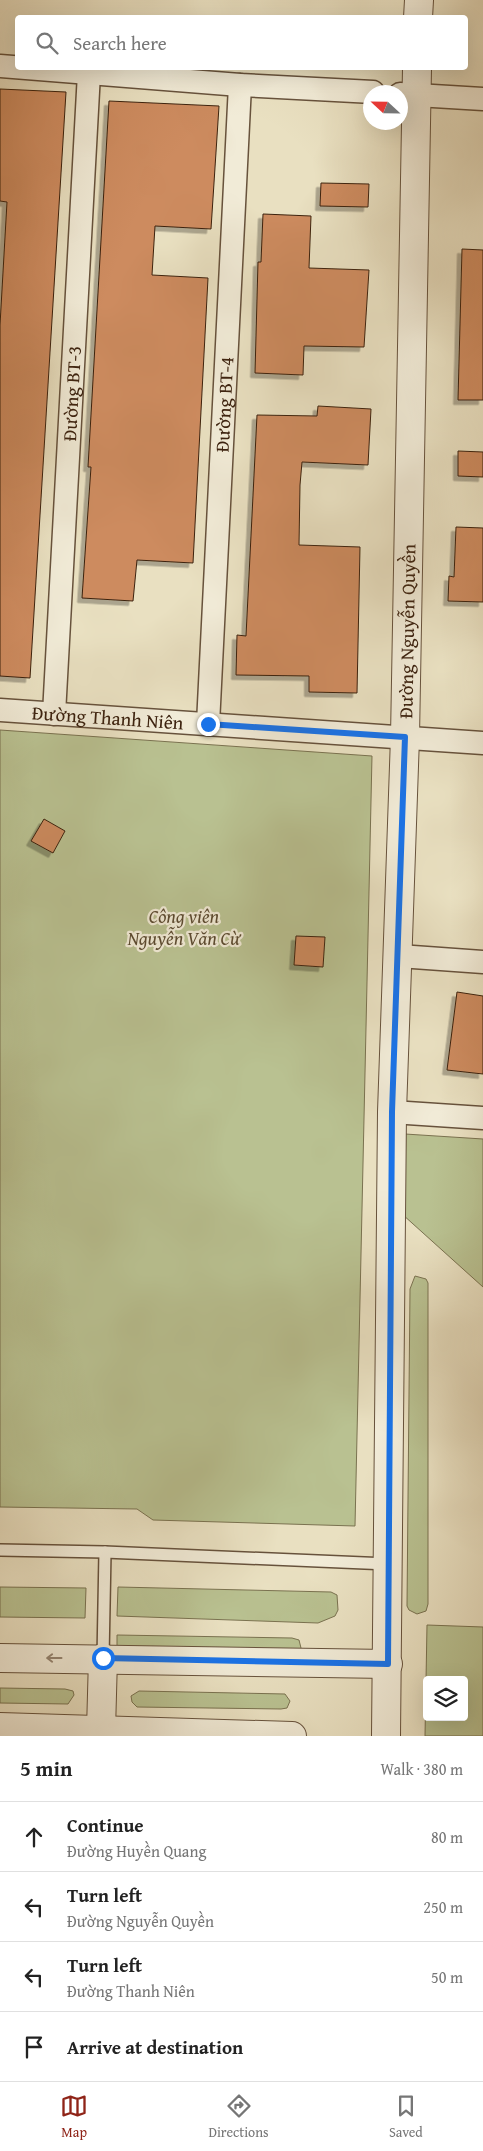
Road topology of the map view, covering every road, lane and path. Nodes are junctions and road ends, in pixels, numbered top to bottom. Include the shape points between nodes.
1 (419, 0) edge
2 (418, 15) edge
3 (0, 66) edge
4 (15, 67) edge
5 (51, 70) edge
6 (416, 70) edge
7 (89, 73) junction
8 (240, 85) junction
9 (363, 91) edge
10 (408, 94) edge
11 (483, 99) edge
12 (408, 130) edge
13 (0, 710) edge
14 (54, 714) junction
15 (208, 724) junction
16 (405, 737) junction
17 (483, 743) edge
18 (399, 956) junction
19 (483, 962) edge
20 (392, 1112) junction
21 (483, 1118) edge
22 (0, 1550) edge
23 (105, 1552) junction
24 (388, 1564) junction
25 (0, 1658) edge
26 (103, 1658) junction
27 (388, 1664) junction
28 (0, 1727) edge
29 (102, 1730) junction
30 (292, 1736) edge
31 (386, 1736) edge

1 - 2 street
3 - 4 street
5 - 7 street
6 - 10 street, Đường Nguyễn Quyền
7 - 8 street
7 - 14 street, Đường BT-3
8 - 9 street
8 - 15 street, Đường BT-4
10 - 11 street
12 - 16 street, Đường Nguyễn Quyền
13 - 14 street, Đường Thanh Niên
14 - 15 street, Đường Thanh Niên
15 - 16 street, Đường Thanh Niên
16 - 17 street, Đường Thanh Niên
16 - 18 street, Đường Nguyễn Quyền
18 - 19 street
18 - 20 street, Đường Nguyễn Quyền
20 - 21 street
20 - 24 street, Đường Nguyễn Quyền
22 - 23 lane
23 - 24 lane
23 - 26 lane
24 - 27 street, Đường Nguyễn Quyền
26 -> 25 street
26 - 27 street
26 - 29 street
27 - 31 street, Đường Nguyễn Quyền
28 - 29 street
29 - 30 street

